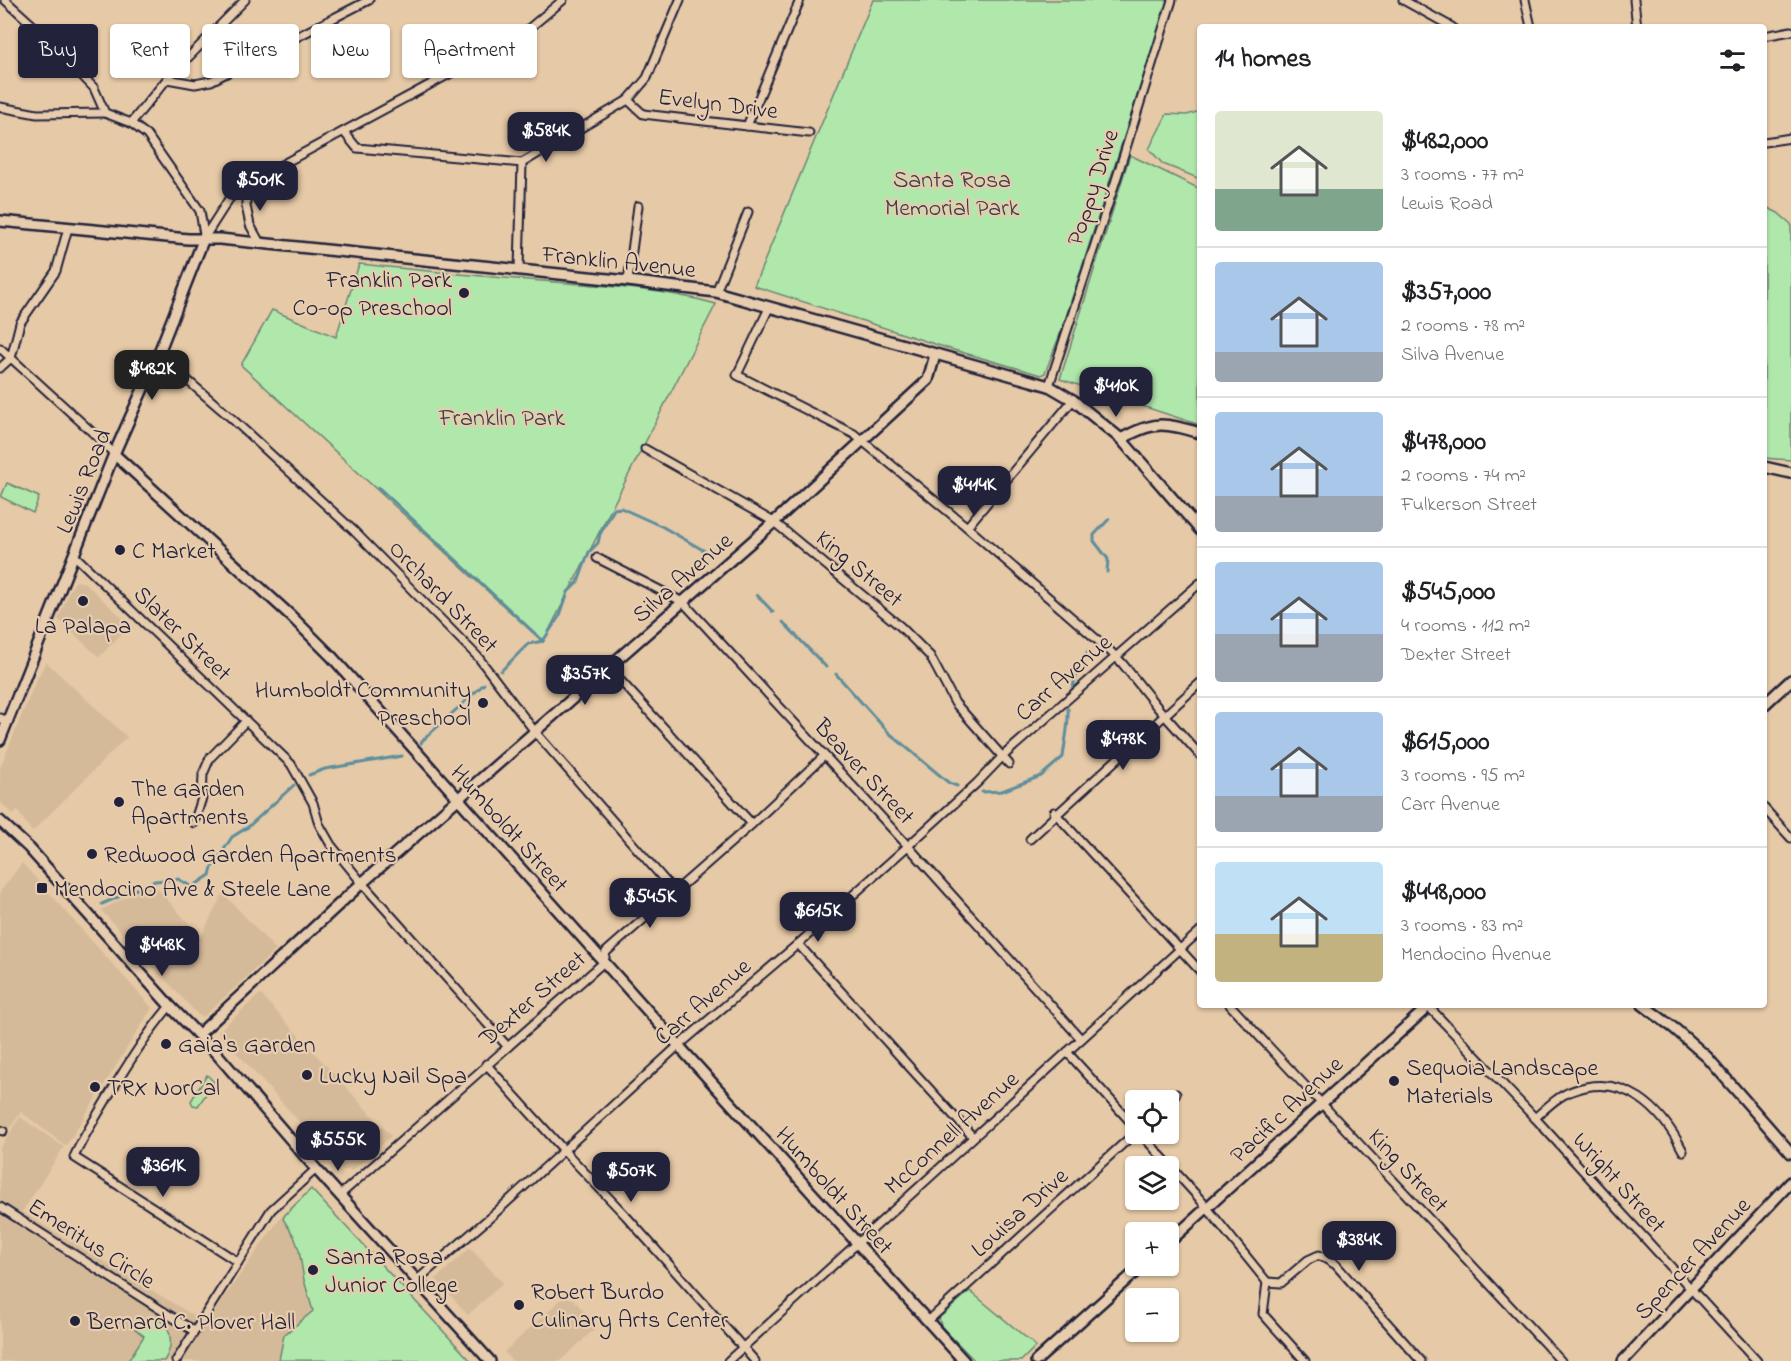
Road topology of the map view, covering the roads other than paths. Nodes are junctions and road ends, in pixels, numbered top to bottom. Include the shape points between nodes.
1 (5, 0) edge
2 (245, 0) edge
3 (369, 0) edge
4 (563, 0) edge
5 (680, 0) edge
6 (800, 0) edge
7 (1172, 0) edge
8 (1403, 0) edge
9 (1525, 0) edge
10 (1634, 0) edge
11 (1447, 24) edge
12 (1529, 24) edge
13 (1637, 24) edge
14 (1791, 31) edge
15 (1767, 35) edge
16 (166, 79) junction
17 (628, 100) junction
18 (0, 107) edge
19 (105, 113) junction
20 (131, 123) junction
21 (747, 126) junction
22 (344, 132) junction
23 (809, 133) dead end
24 (1791, 138) edge
25 (1767, 142) edge
26 (522, 163) junction
27 (246, 184) junction
28 (638, 206) dead end
29 (748, 212) dead end
30 (0, 220) edge
31 (68, 228) junction
32 (204, 238) junction
33 (260, 243) junction
34 (519, 269) junction
35 (628, 281) junction
36 (716, 292) junction
37 (769, 308) junction
38 (0, 348) edge
39 (158, 355) junction
40 (935, 355) junction
41 (10, 357) junction
42 (0, 368) edge
43 (1049, 386) junction
44 (1073, 400) junction
45 (1197, 432) edge
46 (1120, 439) junction
47 (861, 441) junction
48 (645, 449) dead end
49 (114, 454) junction
50 (1767, 468) edge
51 (1791, 473) edge
52 (774, 522) junction
53 (967, 527) junction
54 (1197, 527) edge
55 (75, 556) junction
56 (597, 558) dead end
57 (1197, 586) edge
58 (683, 602) junction
59 (1116, 656) junction
60 (608, 667) junction
61 (1791, 680) edge
62 (1197, 686) edge
63 (1767, 702) edge
64 (1164, 716) junction
65 (4, 720) edge
66 (246, 721) junction
67 (536, 733) junction
68 (0, 740) edge
69 (1197, 752) edge
70 (824, 756) junction
71 (1003, 756) junction
72 (1009, 764) dead end
73 (459, 799) junction
74 (1767, 811) edge
75 (1055, 813) junction
76 (0, 821) edge
77 (194, 823) dead end
78 (752, 824) junction
79 (1791, 838) edge
80 (1030, 839) dead end
81 (908, 846) junction
82 (363, 883) junction
83 (674, 891) junction
84 (1197, 934) edge
85 (798, 944) junction
86 (1180, 949) junction
87 (604, 962) junction
88 (1197, 968) edge
89 (170, 1006) junction
90 (1233, 1008) edge
91 (1427, 1008) edge
92 (1431, 1008) edge
93 (1647, 1008) edge
94 (199, 1034) junction
95 (1081, 1040) junction
96 (678, 1046) junction
97 (508, 1047) junction
98 (1067, 1052) junction
99 (486, 1064) junction
100 (1321, 1105) junction
101 (1125, 1118) edge
102 (1535, 1118) junction
103 (974, 1137) junction
104 (1125, 1140) edge
105 (1150, 1144) edge
106 (564, 1150) junction
107 (1683, 1151) dead end
108 (1791, 1153) edge
109 (316, 1168) junction
110 (1791, 1182) edge
111 (340, 1195) junction
112 (0, 1207) edge
113 (1207, 1208) junction
114 (1179, 1233) edge
115 (857, 1244) junction
116 (238, 1262) junction
117 (1131, 1276) edge
118 (416, 1281) junction
119 (1267, 1282) junction
120 (1690, 1287) junction
121 (928, 1321) junction
122 (194, 1331) junction
123 (743, 1347) junction
124 (176, 1361) edge
125 (490, 1361) edge
126 (728, 1361) edge
127 (755, 1361) edge
128 (964, 1361) edge
129 (1036, 1361) edge
130 (1305, 1361) edge
131 (1421, 1361) edge
132 (1561, 1361) edge
133 (1623, 1361) edge
134 (1757, 1361) edge

1 - 19 street via 94,88
2 - 16 street
3 - 16 street via 211,81 195,84
4 - 22 street via 520,36
5 - 17 street via 646,78
6 - 21 street
7 - 43 street, Poppy Drive
8 - 11 street
9 - 12 street
10 - 13 street
14 - 15 street
16 - 20 street
17 - 21 street, Evelyn Drive via 643,114
17 - 26 street
18 - 19 street via 37,114
19 - 20 street
20 - 32 street via 147,135 200,211
21 - 23 street, Evelyn Drive
22 - 26 street via 357,148
22 - 27 street
24 - 25 street
26 - 34 street
27 - 32 street via 229,199
27 - 33 street via 250,225
28 - 35 street
29 - 36 street
30 - 31 street, Franklin Avenue
31 - 32 street, Franklin Avenue
31 - 41 street via 56,271 20,323
32 - 33 street, Franklin Avenue
32 - 39 street, Lewis Road
33 - 34 street, Franklin Avenue
34 - 35 street, Franklin Avenue
35 - 36 street, Franklin Avenue
36 - 37 street, Franklin Avenue
37 - 40 street, Franklin Avenue
37 - 47 street via 738,375
38 - 41 street, Humboldt Street
39 - 49 street, Lewis Road
39 - 67 street, Orchard Street via 354,531 478,657
40 - 43 street, Franklin Avenue
40 - 47 street, Silva Avenue via 928,380
41 - 42 street
41 - 49 street, Humboldt Street
43 - 44 street, Franklin Avenue
44 - 46 street, Franklin Avenue
44 - 53 street
45 - 46 street via 1157,424
46 - 54 street, Franklin Avenue
47 - 52 street, Silva Avenue
47 - 53 street
48 - 52 street, King Street
49 - 55 street, Lewis Road
49 - 73 street, Humboldt Street via 315,641
50 - 51 street
52 - 58 street, Silva Avenue
52 - 71 street, King Street via 901,627 930,656 956,703
53 - 59 street
55 - 65 street, Lewis Road
55 - 66 street, Slater Street
56 - 58 street, Beaver Street
57 - 59 street, Carr Avenue
58 - 60 street, Silva Avenue
58 - 70 street, Beaver Street
59 - 64 street
59 - 71 street, Carr Avenue
60 - 67 street, Silva Avenue
60 - 78 street
61 - 63 street
62 - 64 street
64 - 69 street
64 - 75 street
65 - 68 street, Lewis Road
66 - 77 street via 210,758
66 - 82 street, Slater Street via 297,772 327,838
67 - 73 street, Silva Avenue
67 - 83 street, Orchard Street
70 - 78 street, Dexter Street
70 - 81 street, Beaver Street
71 - 72 street, King Street
71 - 81 street, Carr Avenue
73 - 82 street, Silva Avenue
73 - 87 street, Humboldt Street
74 - 79 street
75 - 80 street
75 - 86 street
76 - 89 street via 29,848
78 - 83 street, Dexter Street
81 - 85 street, Carr Avenue
81 - 95 street, Beaver Street
82 - 94 street, Silva Avenue
82 - 97 street, Slater Street
83 - 87 street, Dexter Street via 606,952
84 - 86 street, McConnell Avenue
85 - 96 street, Carr Avenue
85 - 103 street
86 - 88 street
86 - 95 street, McConnell Avenue
87 - 96 street, Humboldt Street
87 - 97 street, Dexter Street
89 - 94 street
89 - 116 street via 119,1079 74,1157
90 - 100 street, King Street
91 - 100 street, Pacific Avenue
92 - 102 street, Wright Street
93 - 108 street via 1707,1057
94 - 109 street
95 - 98 street, McConnell Avenue
96 - 106 street, Carr Avenue
96 - 115 street, Humboldt Street
97 - 99 street, Dexter Street
98 - 101 street
98 - 103 street, McConnell Avenue
99 - 106 street
99 - 111 street, Dexter Street
100 - 113 street, Pacific Avenue
100 - 132 street, King Street
102 - 107 street via 1572,1090 1595,1086 1619,1088 1655,1109
102 - 120 street, Wright Street
103 - 115 street, McConnell Avenue
104 - 121 street, Louisa Drive
105 - 113 street
106 - 118 street, Carr Avenue
106 - 123 street
109 - 111 street
109 - 116 street via 272,1210
110 - 120 street, Spencer Avenue
111 - 118 street
112 - 122 street, Emeritus Circle
113 - 114 street, Pacific Avenue
113 - 119 street
115 - 121 street, Humboldt Street
115 - 123 street, McConnell Avenue
116 - 122 street
117 - 129 street
118 - 125 street
119 - 130 street via 1263,1314
119 - 131 street via 1281,1282 1319,1255 1328,1259
120 - 133 street, Spencer Avenue
120 - 134 street, Wright Street
121 - 128 street, Humboldt Street
122 - 124 street
123 - 126 street, McConnell Avenue
123 - 127 street

